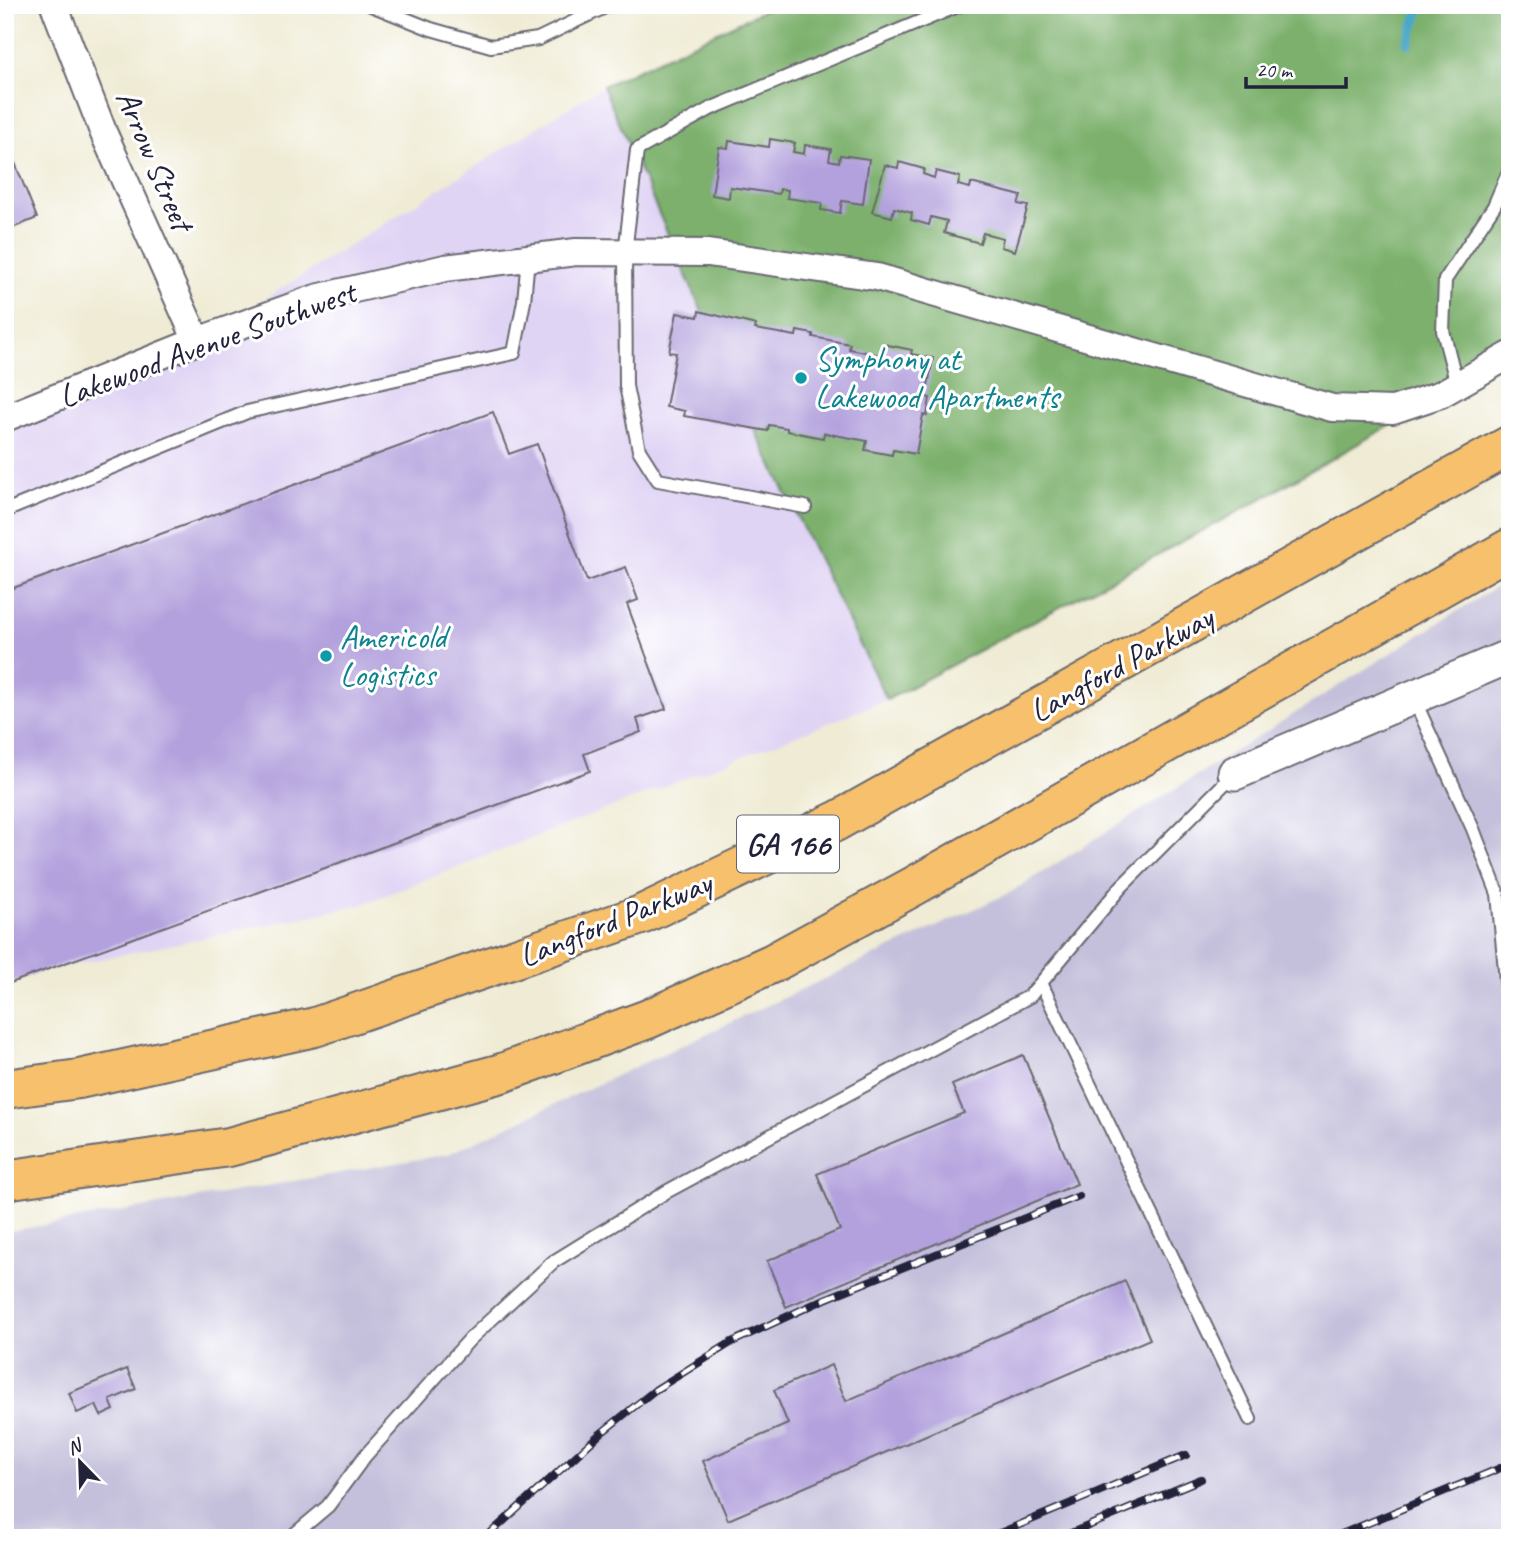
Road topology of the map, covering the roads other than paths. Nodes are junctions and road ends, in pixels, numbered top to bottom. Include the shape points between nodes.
1 (54, 5) edge
2 (372, 5) edge
3 (609, 5) edge
4 (960, 5) edge
5 (1510, 169) edge
6 (625, 253) junction
7 (528, 258) junction
8 (197, 341) junction
9 (1510, 355) edge
10 (1457, 385) junction
11 (5, 418) edge
12 (1510, 445) edge
13 (805, 507) dead end
14 (5, 511) edge
15 (1510, 548) edge
16 (1510, 656) edge
17 (1413, 697) junction
18 (1235, 773) joint
19 (1041, 983) junction
20 (1510, 1000) edge
21 (5, 1089) edge
22 (5, 1180) edge
23 (1250, 1419) dead end
24 (290, 1538) edge

1 - 8 street, Arrow Street via 104,134
2 - 3 lane via 430,29 491,46 538,39
4 - 6 lane via 710,109 637,150
5 - 10 lane via 1494,206 1445,281 1443,331
6 - 7 street, Lakewood Avenue Southwest via 576,252
6 - 10 street, Lakewood Avenue Southwest via 709,253 877,277 1332,408 1393,410
6 - 13 lane via 626,386 639,450 658,480
7 - 8 street, Lakewood Avenue Southwest via 444,268 316,298
7 - 14 lane via 514,353 247,412
8 - 11 street, Lakewood Avenue Southwest
9 - 10 street, Lakewood Avenue Southwest
12 - 21 highway, Langford Parkway / GA 166 via 837,821 641,915 315,1027 79,1079
15 - 22 highway, GA 166 via 914,886 773,963 648,1019 502,1073 229,1147
16 - 17 street
17 - 18 street
17 - 20 lane via 1498,894
18 - 19 lane via 1121,887
19 - 23 lane
19 - 24 lane via 1030,996 666,1192 553,1262 470,1339 365,1456 328,1506

